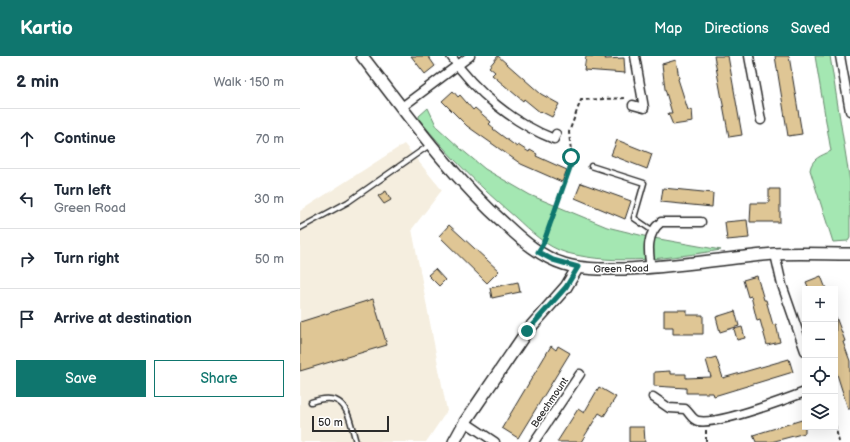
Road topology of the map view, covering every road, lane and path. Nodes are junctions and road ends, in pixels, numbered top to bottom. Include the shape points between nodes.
1 (362, 56) edge
2 (451, 56) edge
3 (470, 56) edge
4 (635, 56) edge
5 (749, 56) edge
6 (840, 56) edge
7 (457, 65) junction
8 (632, 105) joint
9 (402, 108) junction
10 (850, 111) edge
11 (761, 120) dead end
12 (556, 134) dead end
13 (431, 144) junction
14 (591, 166) dead end
15 (701, 222) dead end
16 (300, 228) edge
17 (653, 231) junction
18 (538, 252) junction
19 (775, 254) junction
20 (850, 254) edge
21 (578, 267) junction
22 (651, 268) junction
23 (802, 342) edge
24 (580, 374) dead end
25 (802, 393) edge
26 (653, 397) dead end
27 (311, 402) dead end
28 (705, 421) junction
29 (465, 422) junction
30 (836, 430) edge
31 (356, 442) edge
32 (454, 442) edge
33 (495, 442) edge
34 (534, 442) edge
35 (706, 442) edge
36 (839, 442) edge

1 - 9 street, Green Road
2 - 7 street
3 - 7 street
4 - 8 street via 644,108
5 - 11 street
6 - 10 street
7 - 9 street
7 - 12 street via 500,107 537,132 554,139
8 - 18 path via 628,104 628,98 581,100 569,132 572,162
9 - 13 street, Green Road
13 - 16 lane via 348,202
13 - 18 street, Green Road via 480,201
14 - 17 lane via 644,183 634,218
15 - 17 street via 661,222
17 - 22 street via 648,249
18 - 21 street, Green Road via 553,260
19 - 20 street, Green Road
19 - 22 street, Green Road
19 - 23 street via 782,285
21 - 22 street, Green Road via 604,270
21 - 29 street via 566,287 527,331
24 - 34 street, Beechmount
25 - 28 street via 721,420
26 - 28 street via 669,408 685,409 693,419
27 - 31 lane via 324,398 335,399 341,403 346,410
28 - 35 path
29 - 32 street
29 - 33 street
30 - 36 path

